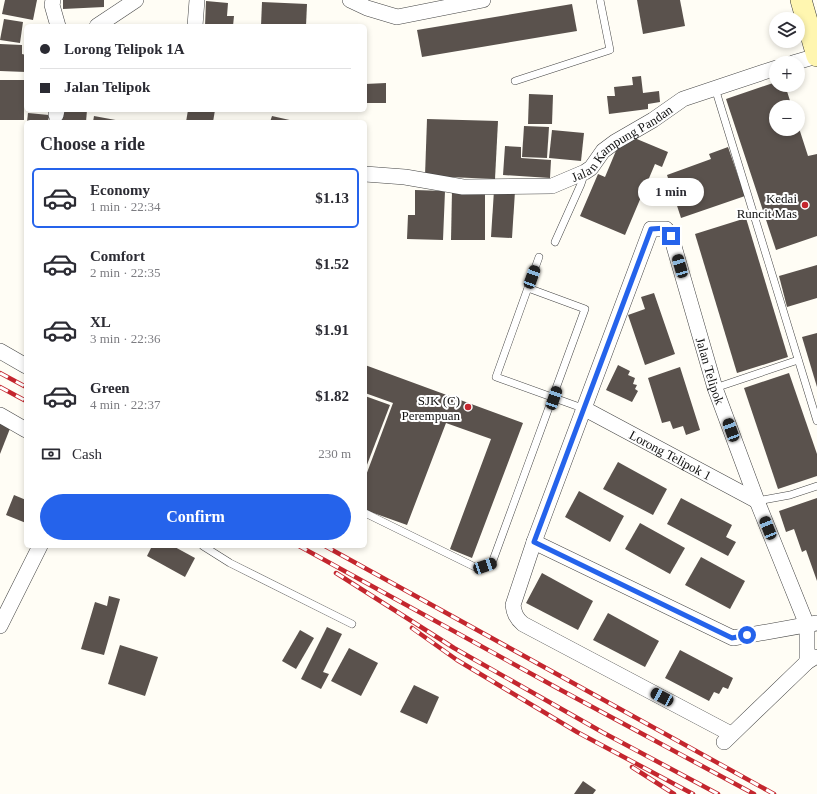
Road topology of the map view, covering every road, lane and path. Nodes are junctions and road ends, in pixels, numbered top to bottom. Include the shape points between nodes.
1 (53, 0) edge
2 (136, 0) edge
3 (198, 0) edge
4 (350, 0) edge
5 (483, 0) edge
6 (600, 0) edge
7 (801, 0) edge
8 (57, 24) edge
9 (100, 24) edge
10 (195, 24) edge
11 (817, 56) edge
12 (805, 60) edge
13 (769, 70) edge
14 (515, 82) dead end
15 (715, 88) junction
16 (585, 172) junction
17 (367, 174) edge
18 (555, 242) dead end
19 (539, 257) dead end
20 (528, 288) junction
21 (0, 351) edge
22 (798, 360) junction
23 (24, 365) edge
24 (715, 388) junction
25 (554, 398) junction
26 (585, 408) junction
27 (0, 415) edge
28 (817, 421) edge
29 (24, 429) edge
30 (817, 486) edge
31 (757, 501) junction
32 (367, 514) edge
33 (534, 542) junction
34 (39, 548) edge
35 (206, 548) edge
36 (352, 624) dead end
37 (812, 624) edge
38 (0, 626) edge
39 (812, 658) edge

1 - 8 street via 52,6
2 - 9 street
3 - 10 street
4 - 5 street via 397,17
6 - 14 lane via 610,50
7 - 11 main road
11 - 12 street
13 - 15 street, Jalan Kampung Pandan
15 - 16 street, Jalan Kampung Pandan via 676,102 653,120 603,151
15 - 22 lane
16 - 17 street, Jalan Kampung Pandan via 552,186 463,187
16 - 18 lane
19 - 20 lane
20 - 25 lane via 585,309
20 - 25 lane via 496,377
21 - 23 street
22 - 24 lane
22 - 28 lane
24 - 26 street, Jalan Telipok via 671,236 666,228 651,229
24 - 31 street, Jalan Telipok
25 - 26 lane
25 - 32 lane via 492,563 477,568
26 - 31 street, Lorong Telipok 1
26 - 33 street
27 - 29 street
30 - 31 lane via 790,495
31 - 37 street, Jalan Telipok
33 - 37 street via 732,638
33 - 39 street via 513,605 518,620 728,738
34 - 38 street
35 - 36 lane via 230,563
37 - 39 street, Jalan Telipok

